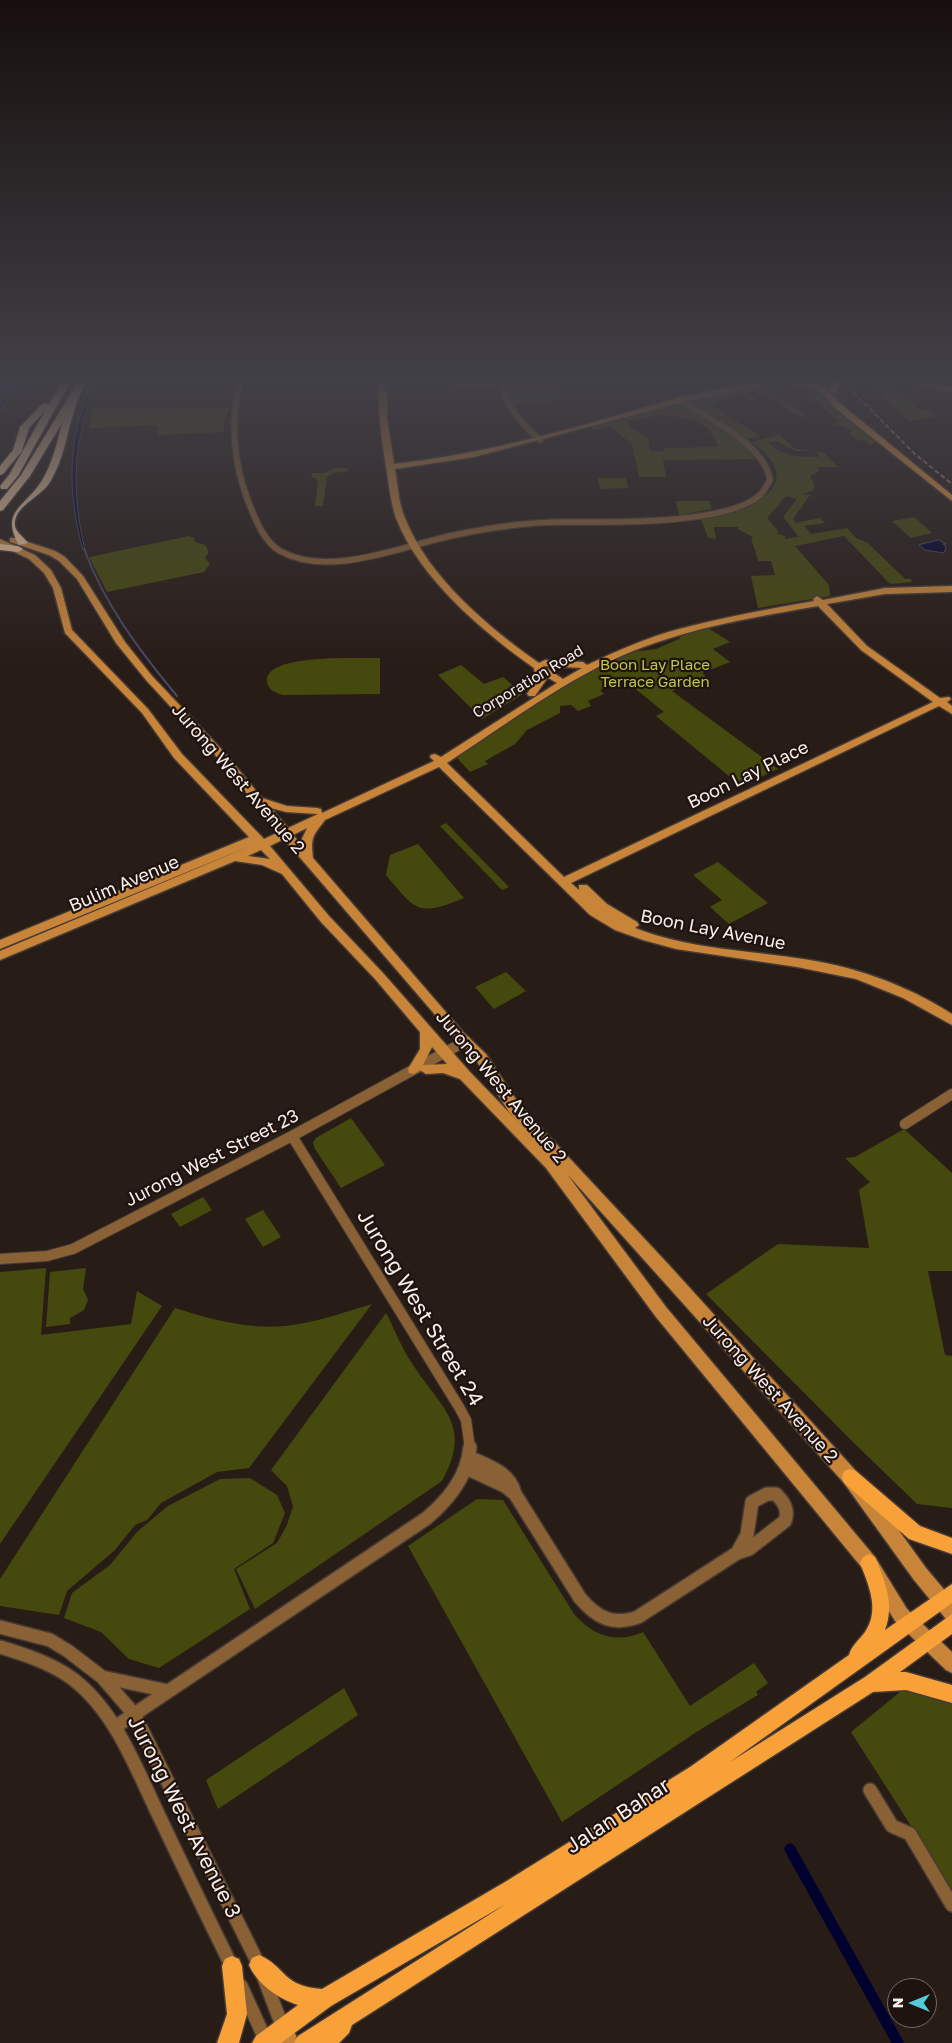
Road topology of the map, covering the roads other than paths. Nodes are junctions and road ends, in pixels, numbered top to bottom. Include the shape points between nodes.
1 (12, 477) edge
2 (24, 477) edge
3 (47, 477) edge
4 (241, 477) edge
5 (394, 477) edge
6 (771, 477) edge
7 (775, 477) edge
8 (925, 477) edge
9 (936, 477) edge
10 (952, 490) edge
11 (4, 496) edge
12 (952, 499) edge
13 (0, 508) edge
14 (0, 537) edge
15 (0, 542) edge
16 (419, 545) junction
17 (20, 546) junction
18 (0, 547) edge
19 (952, 585) edge
20 (888, 589) junction
21 (952, 589) edge
22 (823, 600) junction
23 (541, 664) junction
24 (583, 666) junction
25 (563, 680) junction
26 (532, 694) junction
27 (941, 700) edge
28 (952, 711) edge
29 (441, 758) junction
30 (420, 772) junction
31 (456, 778) junction
32 (257, 800) junction
33 (320, 812) junction
34 (242, 823) junction
35 (282, 830) junction
36 (258, 841) junction
37 (228, 855) junction
38 (310, 862) junction
39 (288, 874) junction
40 (565, 877) junction
41 (0, 946) edge
42 (0, 956) edge
43 (952, 1010) edge
44 (952, 1020) edge
45 (426, 1032) junction
46 (468, 1043) junction
47 (448, 1055) junction
48 (420, 1069) junction
49 (465, 1076) junction
50 (952, 1094) edge
51 (905, 1124) dead end
52 (292, 1136) junction
53 (84, 1242) junction
54 (0, 1253) edge
55 (0, 1259) edge
56 (468, 1462) junction
57 (850, 1477) junction
58 (952, 1546) edge
59 (737, 1553) junction
60 (869, 1563) junction
61 (949, 1602) edge
62 (952, 1623) edge
63 (909, 1624) junction
64 (0, 1627) edge
65 (927, 1642) junction
66 (0, 1647) edge
67 (952, 1664) edge
68 (838, 1676) junction
69 (102, 1677) junction
70 (871, 1683) junction
71 (168, 1691) junction
72 (952, 1694) edge
73 (134, 1714) junction
74 (115, 1728) junction
75 (870, 1790) dead end
76 (486, 1905) junction
77 (952, 1905) edge
78 (503, 1919) junction
79 (232, 1966) junction
80 (259, 1966) junction
81 (324, 1999) junction
82 (362, 2007) junction
83 (286, 2036) edge
84 (265, 2042) edge
85 (228, 2043) edge
86 (305, 2043) edge
87 (324, 2043) edge

1 - 11 highway
2 - 11 highway
3 - 17 highway via 11,517 11,531
4 - 16 street via 249,502 270,542 288,555 324,561
5 - 16 main road via 402,523
6 - 16 street via 760,495 738,507 684,518 649,522 545,523 488,530
7 - 16 street via 765,496 740,510 699,519 650,524 522,528
8 - 12 main road
9 - 10 main road
11 - 13 highway
14 - 17 main road, Jurong West Avenue 2
15 - 17 main road, Jurong West Avenue 2
16 - 23 main road via 440,578 473,615
17 - 18 highway
17 - 32 main road, Jurong West Avenue 2 via 52,553 69,566 134,660 220,754
17 - 34 main road, Jurong West Avenue 2 via 51,577 68,630 145,711 178,756
19 - 20 main road, Corporation Road
20 - 21 main road, Corporation Road
20 - 22 main road, Corporation Road
22 - 24 main road, Corporation Road via 718,616 688,624 639,640
22 - 25 main road, Corporation Road via 681,631
22 - 27 main road via 860,638
23 - 24 main road
23 - 25 main road
23 - 26 main road via 542,680
24 - 25 main road, Corporation Road
25 - 26 main road, Corporation Road
25 - 29 main road, Corporation Road
26 - 29 main road, Corporation Road
27 - 28 main road
27 - 40 main road, Boon Lay Place
29 - 30 main road, Corporation Road
29 - 31 main road, Boon Lay Avenue
29 - 33 main road, Corporation Road
29 - 40 main road, Boon Lay Avenue
30 - 31 main road via 448,774
30 - 33 main road, Corporation Road
31 - 40 main road, Boon Lay Avenue
32 - 33 main road via 286,810
32 - 35 main road, Jurong West Avenue 2
33 - 35 main road, Corporation Road
33 - 38 main road via 306,839 305,852
34 - 36 main road, Jurong West Avenue 2
34 - 37 main road via 240,837
35 - 36 main road, Corporation Road
35 - 38 main road, Jurong West Avenue 2
36 - 37 main road, Bulim Avenue
36 - 39 main road, Jurong West Avenue 2
37 - 39 main road via 264,861
37 - 41 main road, Bulim Avenue
37 - 42 main road, Bulim Avenue
38 - 46 main road, Jurong West Avenue 2
39 - 45 main road, Jurong West Avenue 2
40 - 43 main road, Boon Lay Avenue via 619,918 651,931 860,968 923,994
40 - 44 main road, Boon Lay Avenue via 594,912 630,932 677,944 845,972 904,992
45 - 47 main road, Jurong West Avenue 2
45 - 48 main road via 426,1050
46 - 47 street, Jurong West Street 23
46 - 57 main road, Jurong West Avenue 2 via 481,1056 514,1108
47 - 48 street, Jurong West Street 23
47 - 49 main road, Jurong West Avenue 2
48 - 49 main road via 443,1068
48 - 52 street, Jurong West Street 23
49 - 60 main road, Jurong West Avenue 2 via 551,1164 661,1312
50 - 51 street
52 - 53 street, Jurong West Street 23
52 - 56 street, Jurong West Street 24 via 452,1394 468,1428
53 - 54 street, Jurong West Street 23 via 46,1250
53 - 55 street, Jurong West Street 23 via 54,1254
56 - 59 street via 515,1494 589,1610 609,1622 638,1617
56 - 71 street, Jurong West Street 24 via 453,1493 431,1514
57 - 58 main road via 915,1533
57 - 61 main road, Jurong West Avenue 2
59 - 59 street via 747,1535 752,1502 771,1493 778,1496 788,1516 785,1521 749,1549
60 - 63 main road, Jurong West Avenue 2
60 - 68 main road via 882,1601 881,1618 874,1638
61 - 63 main road, Jalan Bahar
62 - 65 main road, Jalan Bahar
63 - 65 main road, Jurong West Avenue 2
63 - 68 main road, Jalan Bahar
64 - 69 street, Jurong West Avenue 3 via 50,1640
65 - 67 main road, Jurong West Avenue 2
65 - 70 main road, Jalan Bahar
66 - 74 street, Jurong West Avenue 3 via 59,1668 87,1690
68 - 76 main road, Jalan Bahar via 690,1778
69 - 71 street
69 - 73 street, Jurong West Avenue 3
70 - 72 main road via 906,1681
70 - 78 main road, Jalan Bahar
71 - 73 street, Jurong West Street 24
73 - 74 street, Jurong West Street 24
73 - 80 street, Jurong West Avenue 3
74 - 79 street, Jurong West Avenue 3
75 - 77 street via 892,1826 910,1834
76 - 78 main road via 497,1909
76 - 81 main road, Jalan Bahar
78 - 82 main road, Jalan Bahar
79 - 84 street, Jurong West Avenue 3
79 - 85 main road via 237,2014
80 - 81 main road via 295,1996
80 - 83 street, Jurong West Avenue 3
81 - 83 main road, Jalan Bahar
82 - 86 main road, Jalan Bahar
82 - 87 main road
83 - 84 main road, Jalan Bahar

